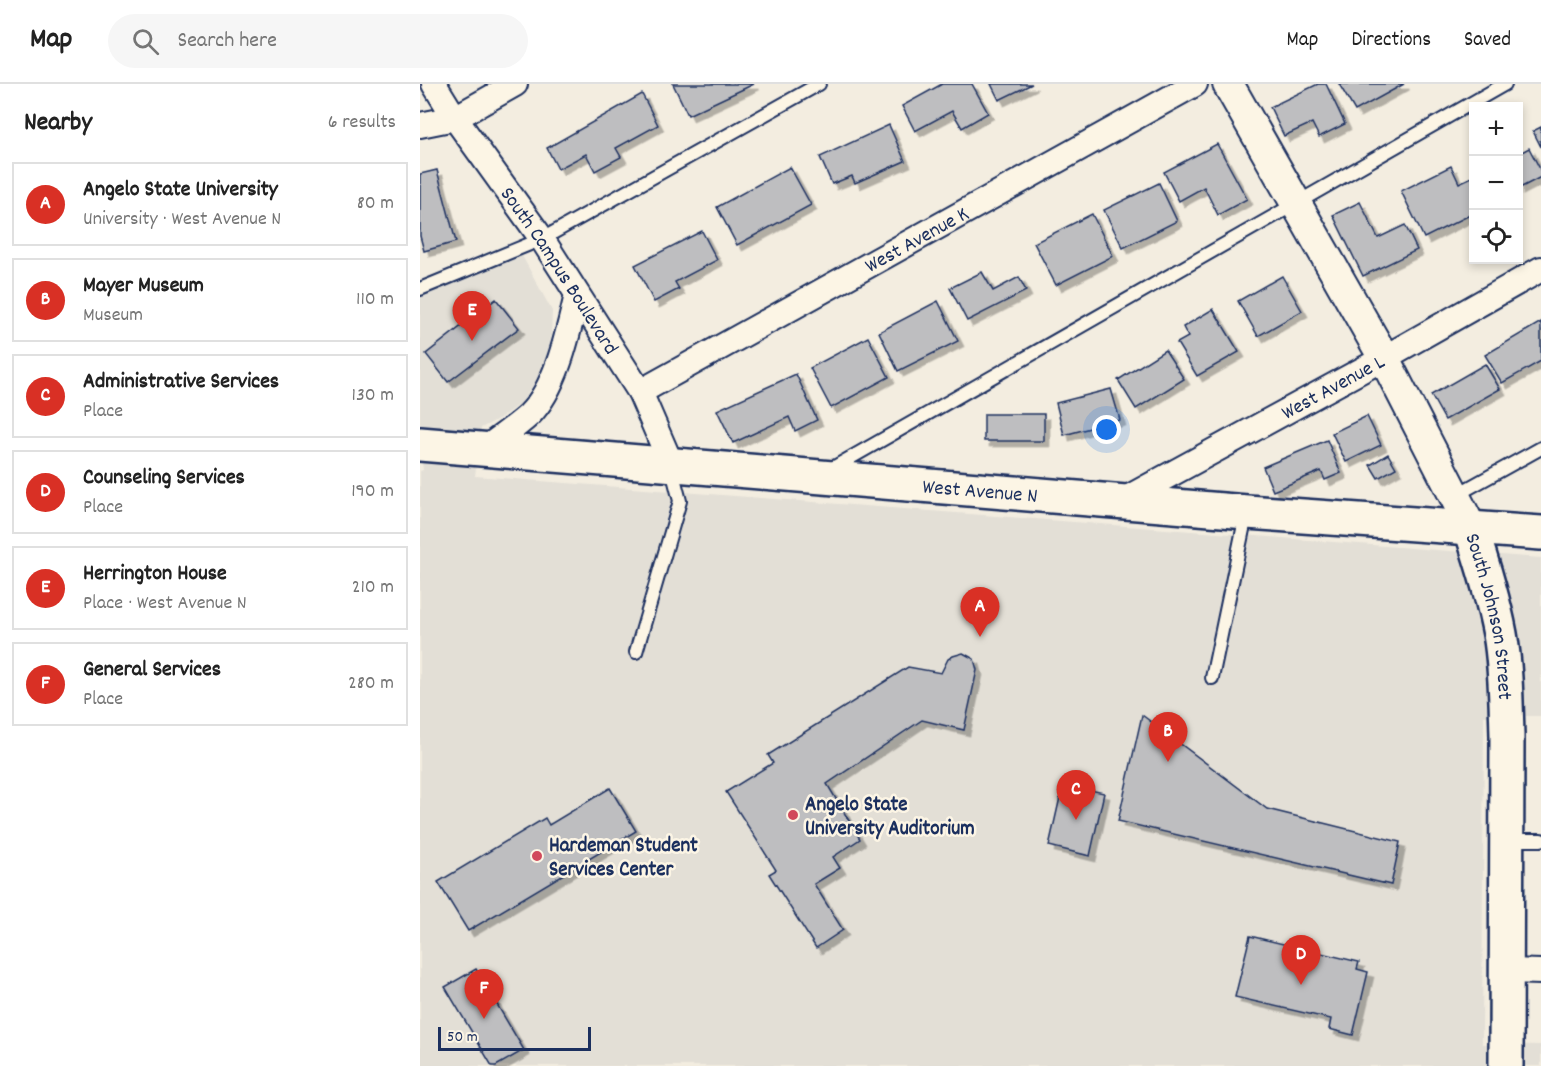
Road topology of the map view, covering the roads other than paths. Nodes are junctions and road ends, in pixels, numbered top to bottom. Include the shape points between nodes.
1 (434, 84) edge
2 (515, 84) edge
3 (819, 84) edge
4 (1195, 84) edge
5 (1228, 84) edge
6 (1505, 84) edge
7 (455, 118) junction
8 (420, 125) edge
9 (1297, 204) junction
10 (542, 239) junction
11 (1541, 269) edge
12 (420, 289) edge
13 (577, 295) junction
14 (1384, 358) junction
15 (640, 392) junction
16 (420, 444) edge
17 (1541, 448) edge
18 (485, 449) junction
19 (671, 464) junction
20 (818, 477) junction
21 (1454, 496) junction
22 (1120, 502) junction
23 (1247, 512) junction
24 (1470, 526) junction
25 (1541, 533) edge
26 (636, 652) dead end
27 (1212, 678) dead end
28 (1507, 840) junction
29 (1541, 840) edge
30 (1506, 971) junction
31 (1541, 972) edge
32 (1506, 1066) edge

1 - 7 street, South Campus Boulevard
2 - 7 street
3 - 10 lane
4 - 15 street, West Avenue K
5 - 9 street, South Johnson Street
6 - 9 lane
7 - 8 street
7 - 10 street, South Campus Boulevard
9 - 14 street, South Johnson Street
9 - 20 lane
10 - 12 lane
10 - 13 street, South Campus Boulevard
11 - 14 street, West Avenue L
13 - 15 street, South Campus Boulevard
13 - 18 street via 549,386 530,414
14 - 21 street, South Johnson Street
14 - 22 street, West Avenue L
15 - 19 street, South Campus Boulevard
16 - 18 main road, West Avenue N
17 - 21 lane
18 - 19 main road, West Avenue N
19 - 20 main road, West Avenue N
19 - 26 lane via 680,501
20 - 22 main road, West Avenue N
21 - 24 street, South Johnson Street
22 - 23 main road, West Avenue N
23 - 24 main road, West Avenue N
23 - 27 lane
24 - 25 main road, West Avenue N
24 - 28 main road, South Johnson Street via 1486,572 1500,635 1506,716
28 - 29 lane
28 - 30 main road, South Johnson Street
30 - 31 street
30 - 32 main road, South Johnson Street

